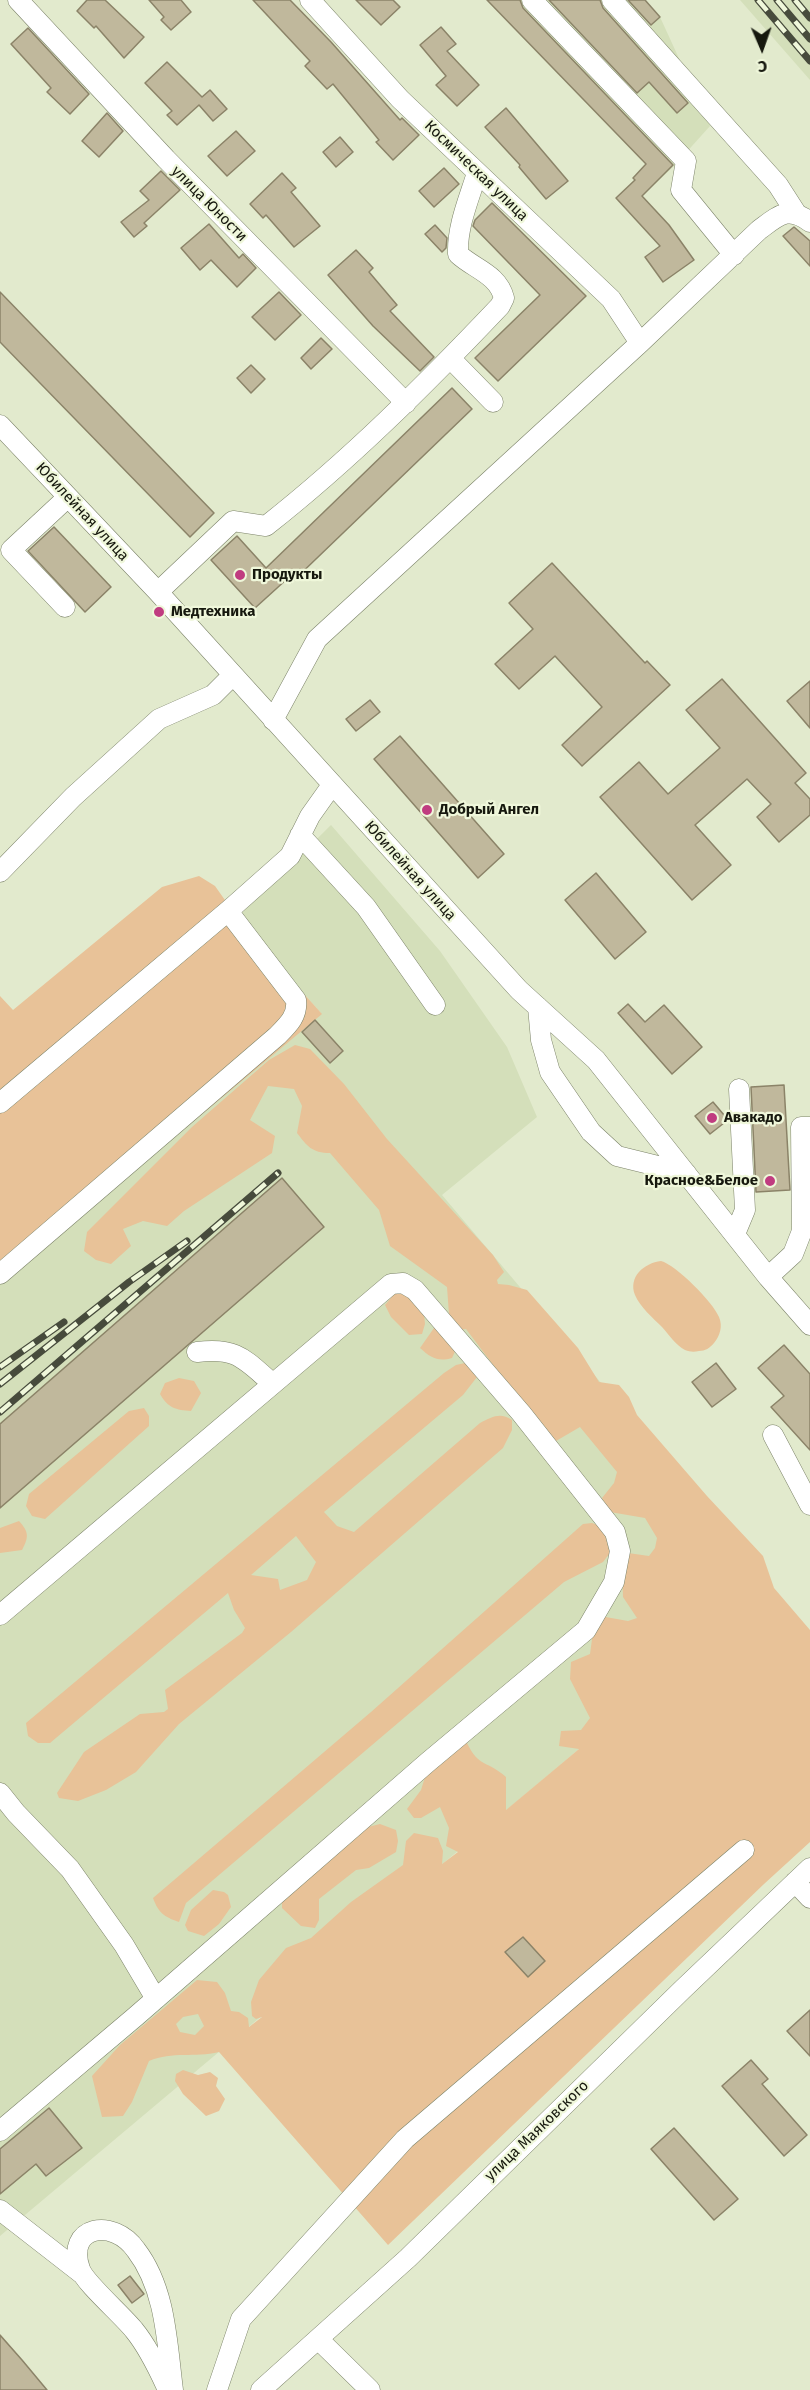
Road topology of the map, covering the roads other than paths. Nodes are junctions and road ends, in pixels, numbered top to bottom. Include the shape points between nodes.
1 (18, 0) edge
2 (309, 0) edge
3 (532, 0) edge
4 (612, 0) edge
5 (477, 173) junction
6 (803, 218) edge
7 (734, 255) junction
8 (640, 343) junction
9 (450, 358) junction
10 (493, 402) dead end
11 (406, 403) junction
12 (0, 425) edge
13 (68, 496) junction
14 (158, 592) junction
15 (65, 607) dead end
16 (232, 675) junction
17 (273, 720) junction
18 (332, 785) junction
19 (300, 835) junction
20 (0, 872) edge
21 (228, 911) junction
22 (435, 1005) dead end
23 (538, 1007) junction
24 (738, 1089) dead end
25 (0, 1103) edge
26 (810, 1127) edge
27 (686, 1173) junction
28 (735, 1234) junction
29 (0, 1274) edge
30 (768, 1277) junction
31 (810, 1325) edge
32 (197, 1352) dead end
33 (273, 1384) junction
34 (772, 1435) dead end
35 (810, 1504) edge
36 (0, 1615) edge
37 (0, 1793) edge
38 (744, 1850) dead end
39 (810, 1868) edge
40 (795, 1882) junction
41 (810, 1898) edge
42 (156, 1999) junction
43 (0, 2131) edge
44 (0, 2210) edge
45 (81, 2273) junction
46 (318, 2339) junction
47 (168, 2390) edge
48 (172, 2390) edge
49 (217, 2390) edge
50 (261, 2390) edge
51 (370, 2390) edge

1 - 11 street, улица Юности via 166,159
2 - 5 street, Космическая улица via 400,99
3 - 7 street via 686,161 681,190
4 - 6 street
5 - 8 street, Космическая улица via 611,299
5 - 9 street via 463,215 458,254 486,271 502,289 504,298
6 - 7 street via 781,214
7 - 8 street
8 - 17 street via 317,639
9 - 10 street
9 - 11 street
11 - 14 street via 321,482 266,526 233,521
12 - 13 street, Юбилейная улица
13 - 14 street, Юбилейная улица
13 - 15 street via 11,550
14 - 16 street, Юбилейная улица
16 - 17 street, Юбилейная улица
16 - 20 street via 213,695 159,719 72,796
17 - 18 street, Юбилейная улица
18 - 19 street
18 - 23 street, Юбилейная улица
19 - 21 street via 290,856
19 - 22 street via 366,907
21 - 25 street
21 - 29 street via 296,1000 292,1021
23 - 27 street, Юбилейная улица via 596,1060
23 - 27 street via 541,1040 550,1072 591,1132 617,1156
24 - 28 street via 745,1210
26 - 30 street via 801,1127 802,1231 793,1254
27 - 28 street, Юбилейная улица
28 - 30 street, Юбилейная улица
30 - 31 street, Юбилейная улица
32 - 33 street via 219,1349 240,1356
33 - 36 street
33 - 42 street via 391,1284 403,1283 415,1290 521,1413 615,1532 620,1551 614,1582 586,1630
34 - 35 street
37 - 42 street via 70,1869 124,1945
38 - 49 street via 405,2139 241,2319
39 - 40 street, улица Маяковского
40 - 41 street
40 - 46 street, улица Маяковского via 408,2258
42 - 43 street
44 - 45 street
45 - 47 street via 136,2332
45 - 48 street via 78,2246 82,2237 93,2231 118,2232 136,2249 151,2275 165,2317
46 - 50 street, улица Маяковского
46 - 51 street

